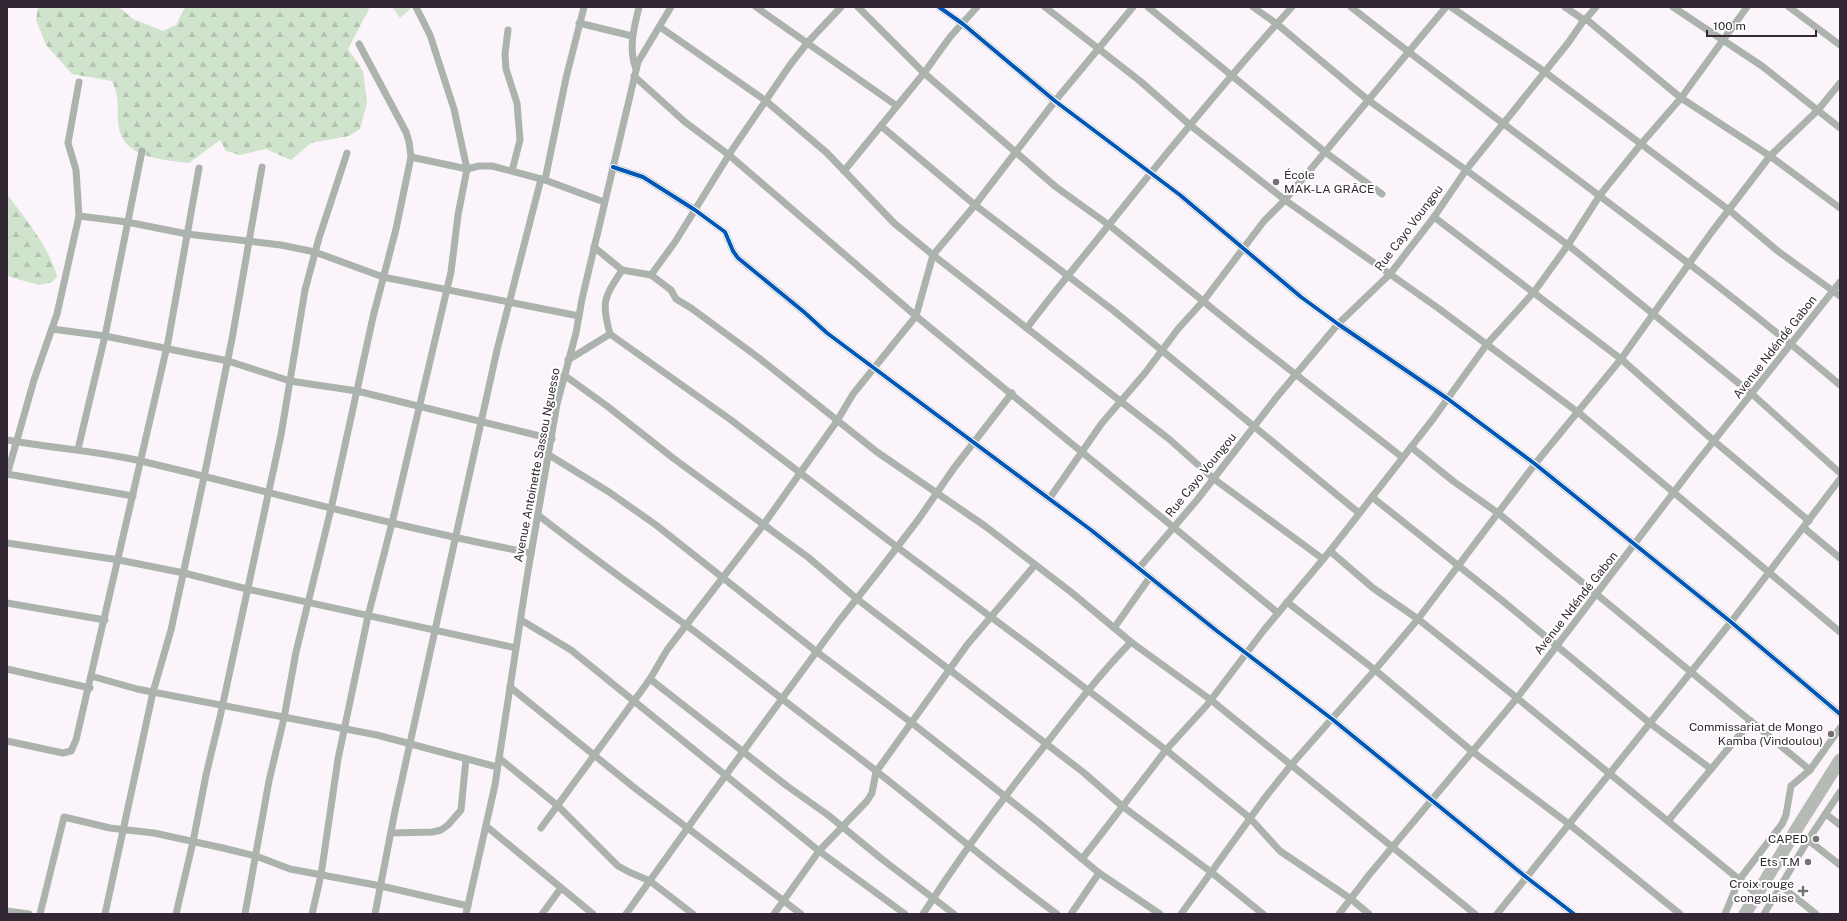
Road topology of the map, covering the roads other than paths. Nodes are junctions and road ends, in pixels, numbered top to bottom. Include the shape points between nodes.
1 (416, 7) edge
2 (584, 7) edge
3 (639, 7) edge
4 (671, 7) edge
5 (756, 7) edge
6 (842, 7) edge
7 (858, 7) edge
8 (939, 7) edge
9 (977, 7) edge
10 (1045, 7) edge
11 (1133, 7) edge
12 (1148, 7) edge
13 (1253, 7) edge
14 (1292, 7) edge
15 (1351, 7) edge
16 (1446, 7) edge
17 (1451, 7) edge
18 (1565, 7) edge
19 (1596, 7) edge
20 (1673, 7) edge
21 (1747, 7) edge
22 (1789, 7) edge
23 (1585, 20) junction
24 (580, 24) junction
25 (963, 24) junction
26 (1277, 24) junction
27 (660, 27) junction
28 (508, 30) dead end
29 (632, 36) junction
30 (1723, 41) junction
31 (808, 42) junction
32 (359, 44) dead end
33 (1840, 45) edge
34 (1099, 50) junction
35 (1408, 52) junction
36 (1545, 72) junction
37 (635, 73) junction
38 (924, 73) junction
39 (1232, 76) junction
40 (79, 82) dead end
41 (1840, 83) edge
42 (1681, 98) junction
43 (1368, 100) junction
44 (766, 101) junction
45 (1055, 101) junction
46 (897, 106) junction
47 (1818, 110) junction
48 (1502, 124) junction
49 (1190, 125) junction
50 (881, 126) junction
51 (1840, 128) edge
52 (1641, 144) junction
53 (142, 151) dead end
54 (347, 152) dead end
55 (1016, 152) junction
56 (1325, 152) junction
57 (729, 155) junction
58 (1770, 156) junction
59 (411, 157) junction
60 (262, 166) dead end
61 (613, 167) junction
62 (199, 168) dead end
63 (467, 169) junction
64 (1466, 170) junction
65 (512, 171) junction
66 (844, 171) junction
67 (1151, 173) junction
68 (543, 179) junction
69 (1382, 194) dead end
70 (1600, 195) junction
71 (1285, 200) junction
72 (604, 202) junction
73 (975, 206) junction
74 (1840, 208) edge
75 (695, 210) junction
76 (1729, 210) junction
77 (78, 216) junction
78 (1434, 217) junction
79 (127, 222) junction
80 (1109, 225) junction
81 (187, 234) junction
82 (250, 242) junction
83 (1568, 245) junction
84 (594, 247) junction
85 (1244, 248) junction
86 (315, 252) junction
87 (933, 256) junction
88 (1689, 263) junction
89 (622, 270) junction
90 (1390, 274) junction
91 (651, 275) junction
92 (383, 277) junction
93 (1067, 277) junction
94 (1840, 282) edge
95 (447, 290) junction
96 (1833, 290) junction
97 (1534, 292) junction
98 (1840, 296) edge
99 (510, 302) junction
100 (1203, 302) junction
101 (1654, 315) junction
102 (579, 316) junction
103 (916, 316) junction
104 (1338, 324) junction
105 (1027, 328) junction
106 (52, 329) junction
107 (610, 334) junction
108 (105, 336) junction
109 (1487, 344) junction
110 (1791, 344) junction
111 (166, 349) junction
112 (1162, 351) junction
113 (1621, 359) junction
114 (568, 360) junction
115 (228, 361) junction
116 (875, 370) junction
117 (564, 375) junction
118 (1296, 375) junction
119 (290, 381) junction
120 (1840, 385) edge
121 (357, 391) junction
122 (1012, 394) junction
123 (1752, 394) junction
124 (1448, 399) junction
125 (1120, 401) junction
126 (419, 406) junction
127 (1579, 413) junction
128 (482, 421) junction
129 (837, 421) junction
130 (1255, 426) junction
131 (552, 439) junction
132 (7, 440) edge
133 (16, 441) junction
134 (975, 442) junction
135 (1714, 442) junction
136 (1411, 447) junction
137 (78, 449) junction
138 (1083, 451) junction
139 (549, 454) junction
140 (1402, 457) junction
141 (140, 461) junction
142 (1535, 464) junction
143 (800, 473) junction
144 (1840, 473) edge
145 (7, 474) edge
146 (204, 477) junction
147 (1214, 479) junction
148 (1840, 479) edge
149 (268, 493) junction
150 (1674, 493) junction
151 (937, 494) junction
152 (133, 496) junction
153 (1372, 497) junction
154 (1049, 499) junction
155 (331, 508) junction
156 (1359, 513) junction
157 (1498, 513) junction
158 (538, 515) junction
159 (1809, 521) junction
160 (392, 523) junction
161 (764, 524) junction
162 (1174, 526) junction
163 (1804, 528) junction
164 (455, 539) junction
165 (7, 543) edge
166 (1635, 545) junction
167 (897, 547) junction
168 (1330, 552) junction
169 (532, 553) junction
170 (1840, 558) edge
171 (1323, 559) junction
172 (119, 560) junction
173 (1035, 565) junction
174 (1458, 566) junction
175 (1139, 568) junction
176 (184, 573) junction
177 (1769, 573) junction
178 (1150, 577) junction
179 (722, 578) junction
180 (247, 589) junction
181 (1597, 594) junction
182 (858, 599) junction
183 (308, 602) junction
184 (1287, 602) junction
185 (7, 603) edge
186 (1278, 613) junction
187 (368, 616) junction
188 (991, 617) junction
189 (1418, 619) junction
190 (105, 620) junction
191 (520, 620) junction
192 (1731, 622) junction
193 (686, 625) junction
194 (1114, 628) junction
195 (436, 630) junction
196 (1840, 632) edge
197 (1131, 642) junction
198 (1557, 647) junction
199 (516, 648) junction
200 (817, 652) junction
201 (1245, 653) junction
202 (7, 669) edge
203 (951, 670) junction
204 (1375, 670) junction
205 (1691, 671) junction
206 (91, 676) junction
207 (650, 679) junction
208 (510, 687) junction
209 (90, 688) junction
210 (1088, 691) junction
211 (153, 692) junction
212 (1517, 698) junction
213 (782, 699) junction
214 (1211, 700) junction
215 (633, 701) junction
216 (223, 705) junction
217 (1840, 714) edge
218 (284, 718) junction
219 (1332, 718) junction
220 (1751, 722) junction
221 (912, 723) junction
222 (1650, 724) junction
223 (1840, 728) edge
224 (344, 730) junction
225 (7, 741) edge
226 (411, 744) junction
227 (1046, 744) junction
228 (1166, 750) junction
229 (743, 752) junction
230 (1473, 752) junction
231 (594, 756) junction
232 (499, 758) junction
233 (466, 759) junction
234 (1840, 760) edge
235 (1291, 765) junction
236 (498, 767) junction
237 (1711, 770) junction
238 (1810, 770) junction
239 (876, 772) junction
240 (1610, 774) junction
241 (726, 775) junction
242 (1840, 792) edge
243 (1005, 797) junction
244 (1432, 799) junction
245 (558, 806) junction
246 (1122, 806) junction
247 (1826, 814) junction
248 (1250, 818) junction
249 (1668, 821) junction
250 (1569, 824) junction
251 (1840, 825) edge
252 (486, 826) junction
253 (842, 826) junction
254 (688, 827) junction
255 (542, 828) dead end
256 (123, 829) junction
257 (391, 832) junction
258 (1808, 840) junction
259 (194, 842) junction
260 (969, 845) junction
261 (1393, 847) junction
262 (819, 851) junction
263 (256, 856) junction
264 (1082, 859) junction
265 (1840, 865) edge
266 (1211, 872) junction
267 (1099, 873) junction
268 (321, 875) junction
269 (1526, 877) junction
270 (1739, 880) junction
271 (650, 881) junction
272 (381, 886) junction
273 (1781, 886) junction
274 (561, 888) junction
275 (1757, 894) junction
276 (933, 899) junction
277 (1351, 899) junction
278 (785, 901) junction
279 (468, 906) junction
280 (7, 911) edge
281 (29, 914) edge
282 (40, 914) edge
283 (105, 914) edge
284 (176, 914) edge
285 (245, 914) edge
286 (312, 914) edge
287 (376, 914) edge
288 (466, 914) edge
289 (542, 914) edge
290 (593, 914) edge
291 (626, 914) edge
292 (693, 914) edge
293 (774, 914) edge
294 (801, 914) edge
295 (905, 914) edge
296 (923, 914) edge
297 (954, 914) edge
298 (1057, 914) edge
299 (1071, 914) edge
300 (1160, 914) edge
301 (1181, 914) edge
302 (1263, 914) edge
303 (1339, 914) edge
304 (1369, 914) edge
305 (1475, 914) edge
306 (1497, 914) edge
307 (1574, 914) edge
308 (1680, 914) edge
309 (1725, 914) edge
310 (1745, 914) edge
311 (1764, 914) edge
312 (1816, 914) edge

1 - 63 street via 430,35 454,109
2 - 24 street
3 - 29 street
4 - 27 street, Avenue Antoinette Sassou Nguesso
5 - 31 street
6 - 31 street
7 - 38 street
8 - 25 street
9 - 25 street
10 - 34 street
11 - 34 street
12 - 39 street
13 - 26 street
14 - 26 street
15 - 35 street
16 - 35 street
17 - 36 street
18 - 23 street
19 - 23 street, Rue Cayo Voungou
20 - 30 street
21 - 30 street
22 - 33 street
23 - 36 street, Rue Cayo Voungou
23 - 42 street
24 - 29 street
24 - 68 street
25 - 38 street via 950,37
25 - 45 street
26 - 39 street
26 - 43 street
27 - 37 street, Avenue Antoinette Sassou Nguesso via 641,55
27 - 44 street
28 - 65 street via 506,69 517,103 520,140
29 - 37 street
30 - 42 street
30 - 47 street via 1762,66
31 - 44 street
31 - 46 street
32 - 59 street via 406,132
34 - 45 street
34 - 49 street via 1140,81
35 - 43 street
35 - 48 street
36 - 48 street, Rue Cayo Voungou
36 - 52 street
37 - 57 street via 685,122
37 - 61 street, Avenue Antoinette Sassou Nguesso
38 - 46 street
38 - 55 street
39 - 49 street
39 - 56 street
40 - 77 street via 68,144 76,170
41 - 47 street
42 - 52 street
42 - 58 street
43 - 56 street
43 - 64 street
44 - 57 street
44 - 66 street via 827,153
45 - 55 street
45 - 67 street
46 - 50 street
47 - 51 street
47 - 58 street
48 - 64 street, Rue Cayo Voungou
48 - 70 street
49 - 67 street
49 - 71 street
50 - 66 street
50 - 73 street
52 - 70 street
52 - 76 street
53 - 79 street
54 - 86 street
55 - 73 street
55 - 80 street via 1056,187
56 - 69 street
56 - 71 street
57 - 75 street
57 - 103 street
58 - 74 street
58 - 76 street
59 - 63 street
59 - 92 street
60 - 82 street
61 - 72 street, Avenue Antoinette Sassou Nguesso
61 - 75 street via 644,177
62 - 81 street
63 - 65 street via 492,166
63 - 95 street
64 - 78 street, Rue Cayo Voungou
64 - 83 street
65 - 68 street
66 - 87 street via 894,223
67 - 80 street
67 - 85 street
68 - 72 street
68 - 99 street
70 - 83 street
70 - 88 street
71 - 85 street via 1264,221
71 - 90 street
72 - 84 street, Avenue Antoinette Sassou Nguesso
73 - 87 street
73 - 93 street
75 - 91 street
75 - 116 street via 725,232 738,258
76 - 88 street
76 - 96 street via 1779,252
77 - 79 street
77 - 106 street
78 - 90 street, Rue Cayo Voungou
78 - 97 street
79 - 81 street
79 - 108 street
80 - 93 street
80 - 100 street
81 - 82 street
81 - 111 street
82 - 86 street
82 - 115 street
83 - 97 street
83 - 101 street
84 - 89 street
84 - 102 street, Avenue Antoinette Sassou Nguesso
85 - 100 street
85 - 104 street via 1301,297
86 - 92 street
86 - 119 street via 305,290
87 - 103 street
87 - 105 street
88 - 101 street
88 - 110 street
89 - 91 street
89 - 107 street via 606,296 604,306
90 - 104 street, Rue Cayo Voungou
90 - 109 street
91 - 129 street via 671,290 676,299 697,312
92 - 95 street
92 - 121 street
93 - 105 street
93 - 112 street
94 - 96 street, Avenue Ndéndé Gabon
95 - 99 street
95 - 126 street
96 - 98 street
96 - 110 street, Avenue Ndéndé Gabon
97 - 109 street
97 - 113 street
99 - 102 street
99 - 128 street
100 - 112 street
100 - 118 street
101 - 113 street
101 - 123 street
102 - 114 street, Avenue Antoinette Sassou Nguesso
103 - 116 street
103 - 122 street
104 - 118 street, Rue Cayo Voungou
104 - 124 street
105 - 125 street
106 - 108 street
106 - 133 street
107 - 114 street
107 - 143 street
108 - 111 street
108 - 137 street
109 - 124 street
109 - 127 street
110 - 120 street
110 - 123 street, Avenue Ndéndé Gabon
111 - 115 street
111 - 141 street
112 - 125 street
112 - 130 street
113 - 127 street
113 - 135 street
114 - 117 street, Avenue Antoinette Sassou Nguesso
115 - 119 street
115 - 146 street
116 - 129 street via 854,394
116 - 134 street
117 - 131 street, Avenue Antoinette Sassou Nguesso
117 - 161 street
118 - 130 street, Rue Cayo Voungou
118 - 140 street
119 - 121 street
119 - 149 street
121 - 126 street
121 - 155 street
122 - 134 street
122 - 138 street
123 - 135 street, Avenue Ndéndé Gabon
123 - 144 street
124 - 136 street
124 - 142 street
125 - 138 street
125 - 147 street via 1169,439
126 - 128 street
126 - 160 street
127 - 142 street
127 - 150 street
128 - 131 street
128 - 164 street
129 - 143 street
129 - 151 street
130 - 147 street, Rue Cayo Voungou
130 - 156 street
131 - 139 street, Avenue Antoinette Sassou Nguesso
132 - 133 street
133 - 137 street
133 - 145 street
134 - 151 street
134 - 154 street
135 - 150 street, Avenue Ndéndé Gabon
135 - 159 street
136 - 140 street
136 - 157 street
137 - 141 street
138 - 154 street
138 - 162 street
139 - 158 street, Avenue Antoinette Sassou Nguesso
139 - 179 street via 656,525
140 - 153 street
141 - 146 street
141 - 152 street
142 - 157 street
142 - 166 street
143 - 161 street
143 - 167 street
145 - 152 street
146 - 149 street
146 - 176 street
147 - 162 street, Rue Cayo Voungou
147 - 171 street
148 - 159 street
149 - 155 street
149 - 180 street
150 - 166 street, Avenue Ndéndé Gabon
150 - 177 street
151 - 167 street
151 - 173 street via 985,526
152 - 172 street
153 - 156 street
153 - 174 street
154 - 175 street
155 - 160 street
155 - 183 street
156 - 168 street
157 - 174 street
157 - 181 street
158 - 169 street, Avenue Antoinette Sassou Nguesso
158 - 193 street
159 - 163 street
160 - 164 street
160 - 187 street
161 - 179 street
161 - 182 street
162 - 175 street, Rue Cayo Voungou
162 - 186 street
163 - 170 street
163 - 177 street
164 - 169 street
164 - 195 street
165 - 172 street
166 - 181 street, Avenue Ndéndé Gabon
166 - 192 street
167 - 182 street
167 - 188 street
168 - 171 street
168 - 189 street via 1373,588
169 - 191 street, Avenue Antoinette Sassou Nguesso
171 - 184 street
172 - 176 street
172 - 190 street
173 - 188 street
173 - 194 street
174 - 189 street
174 - 198 street
175 - 178 street
176 - 180 street
176 - 211 street
177 - 192 street
177 - 196 street
178 - 194 street
178 - 201 street
179 - 193 street
179 - 200 street
180 - 183 street
180 - 216 street
181 - 198 street, Avenue Ndéndé Gabon
181 - 205 street
182 - 200 street
182 - 203 street
183 - 187 street
183 - 218 street
184 - 186 street
184 - 204 street
185 - 190 street
186 - 201 street
187 - 195 street
187 - 224 street
188 - 203 street via 967,645
188 - 210 street
189 - 204 street
189 - 212 street
190 - 206 street
191 - 199 street, Avenue Antoinette Sassou Nguesso
191 - 215 street via 571,650
192 - 205 street
192 - 217 street
193 - 207 street
193 - 213 street
194 - 197 street
195 - 199 street
195 - 226 street
197 - 210 street
197 - 214 street
198 - 212 street, Avenue Ndéndé Gabon
198 - 222 street
199 - 208 street, Avenue Antoinette Sassou Nguesso
200 - 213 street
200 - 221 street
201 - 214 street
201 - 219 street
202 - 209 street
203 - 221 street
203 - 227 street
204 - 219 street
204 - 230 street
205 - 220 street
205 - 222 street
206 - 209 street
206 - 211 street
207 - 215 street
207 - 229 street
208 - 231 street
208 - 232 street, Avenue Antoinette Sassou Nguesso
209 - 225 street via 71,751 64,753
210 - 227 street
210 - 228 street
211 - 216 street
211 - 256 street
212 - 230 street, Avenue Ndéndé Gabon
212 - 240 street
213 - 229 street
213 - 239 street
214 - 228 street
214 - 235 street
215 - 231 street
215 - 241 street
216 - 218 street
216 - 259 street via 206,775
218 - 224 street
218 - 263 street via 269,781
219 - 235 street
219 - 244 street
220 - 237 street
220 - 238 street
221 - 239 street
221 - 243 street
222 - 237 street
222 - 240 street
223 - 238 street
224 - 226 street
224 - 268 street
226 - 233 street
226 - 257 street
227 - 243 street
227 - 246 street
228 - 246 street
228 - 248 street
229 - 241 street
229 - 253 street
230 - 244 street, Avenue Ndéndé Gabon
230 - 250 street
231 - 245 street
231 - 254 street
232 - 236 street, Avenue Antoinette Sassou Nguesso
232 - 245 street
233 - 236 street
233 - 257 street via 461,810 448,825 433,832
234 - 275 highway
235 - 248 street
235 - 261 street
236 - 252 street, Avenue Antoinette Sassou Nguesso
237 - 249 street
238 - 270 street via 1791,786 1782,824
239 - 253 street via 872,793 867,801
239 - 260 street
240 - 249 street
240 - 250 street
241 - 254 street
241 - 262 street
242 - 247 street
243 - 260 street
243 - 264 street
244 - 261 street, Avenue Ndéndé Gabon
244 - 269 street
245 - 255 street
245 - 271 street via 618,866
246 - 264 street
246 - 266 street
247 - 251 street
247 - 258 street
248 - 266 street
248 - 277 street via 1280,851
249 - 270 street
250 - 269 street
250 - 308 street
252 - 274 street
252 - 279 street, Avenue Antoinette Sassou Nguesso
253 - 262 street
253 - 276 street
254 - 271 street
254 - 278 street
256 - 259 street
256 - 282 street via 64,817
256 - 283 street
257 - 272 street
258 - 265 street
258 - 273 street
259 - 263 street
259 - 284 street
260 - 276 street
260 - 298 street
261 - 277 street, Avenue Ndéndé Gabon
261 - 305 street
262 - 278 street
262 - 295 street
263 - 268 street via 290,869
263 - 285 street
264 - 267 street
266 - 301 street
266 - 302 street
267 - 299 street
267 - 300 street
268 - 272 street
268 - 286 street
269 - 306 street
269 - 307 street
270 - 275 street
270 - 309 street
271 - 291 street
271 - 292 street
272 - 279 street
272 - 287 street
273 - 311 street
273 - 312 street
274 - 289 street
274 - 290 street
275 - 310 highway
276 - 296 street
276 - 297 street
277 - 303 street, Avenue Ndéndé Gabon
277 - 304 street
278 - 293 street
278 - 294 street
279 - 288 street, Avenue Antoinette Sassou Nguesso
280 - 281 street

